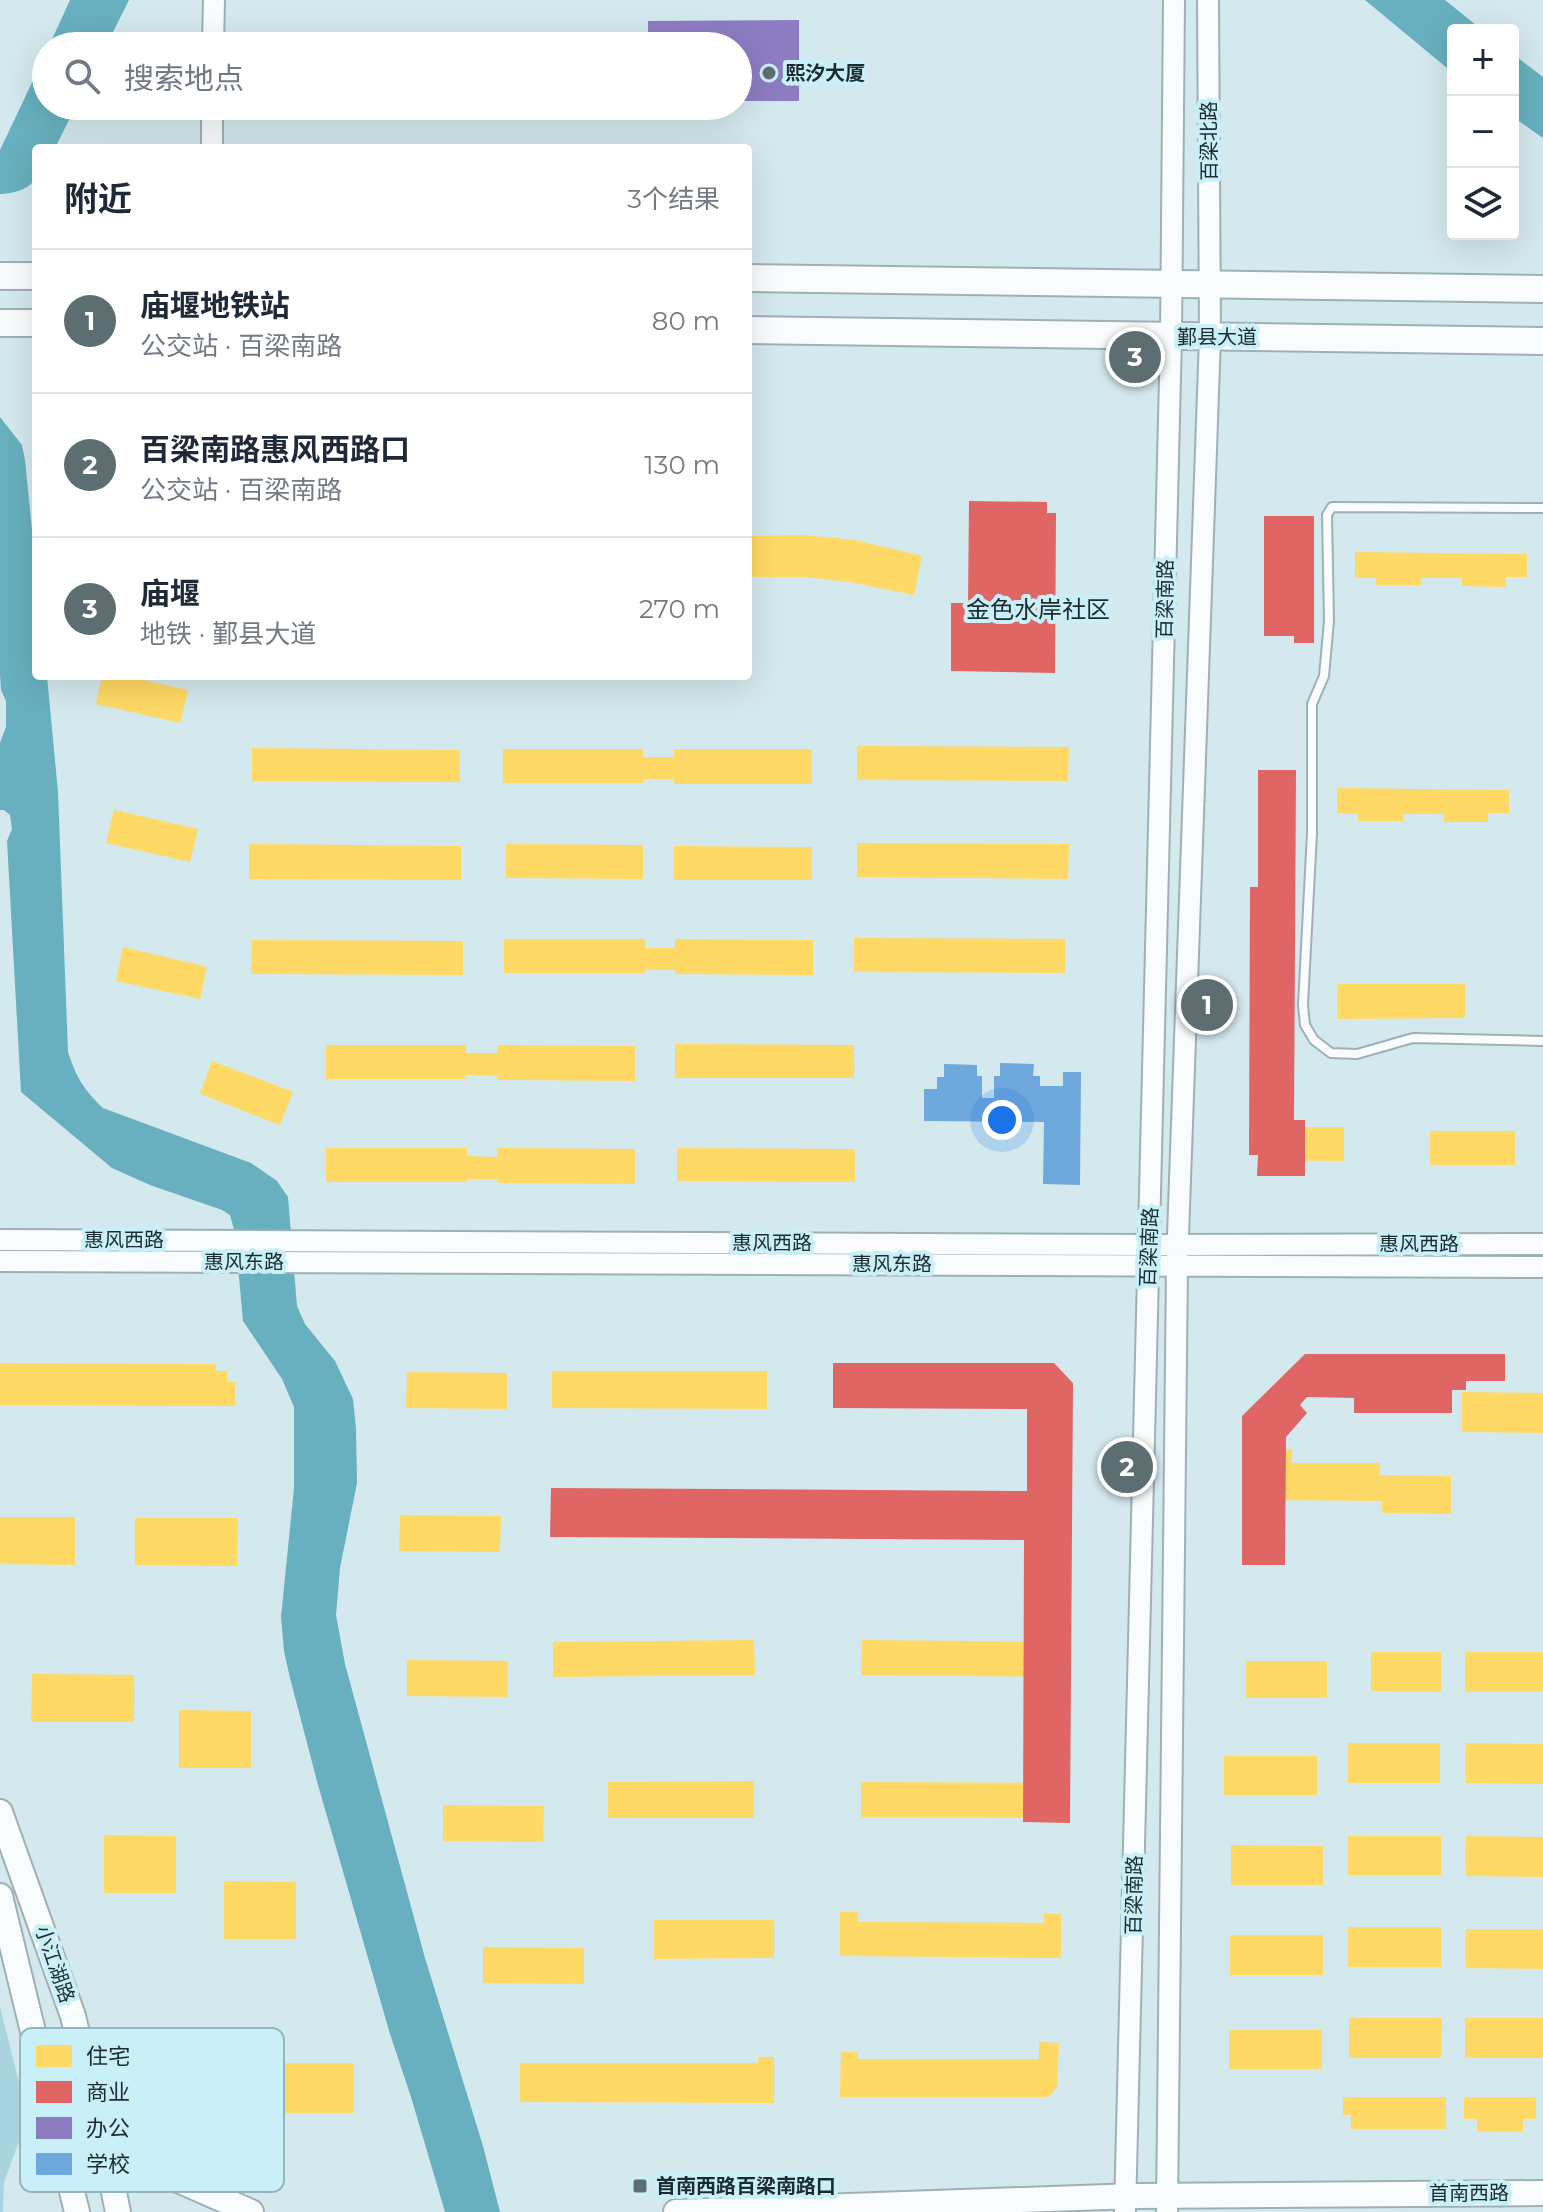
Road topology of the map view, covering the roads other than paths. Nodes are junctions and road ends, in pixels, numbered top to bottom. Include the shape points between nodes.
1 (214, 0) edge
2 (1174, 0) edge
3 (1208, 0) edge
4 (213, 32) edge
5 (212, 120) edge
6 (212, 144) edge
7 (0, 276) edge
8 (32, 276) edge
9 (752, 278) edge
10 (1172, 282) junction
11 (1211, 283) junction
12 (1543, 289) edge
13 (0, 323) edge
14 (32, 323) edge
15 (752, 330) edge
16 (1171, 337) junction
17 (1210, 337) junction
18 (1543, 341) edge
19 (1543, 508) edge
20 (1543, 1041) edge
21 (0, 1240) edge
22 (1543, 1244) edge
23 (1177, 1254) junction
24 (1148, 1255) junction
25 (0, 1261) edge
26 (1543, 1267) edge
27 (0, 1812) edge
28 (0, 1896) edge
29 (32, 2028) edge
30 (76, 2028) edge
31 (72, 2192) edge
32 (114, 2192) edge
33 (205, 2192) edge
34 (1543, 2193) edge
35 (1126, 2204) edge
36 (1168, 2204) edge
37 (77, 2212) edge
38 (118, 2212) edge
39 (251, 2212) edge
40 (676, 2212) edge

1 - 4 street
2 - 10 street, 百梁北路
3 - 11 street, 百梁北路
5 - 6 street
7 - 8 main road
9 - 10 main road
10 - 11 main road
10 - 16 street, 百梁南路
11 - 12 main road
11 - 17 street, 百梁南路
13 - 14 main road
15 - 16 main road, 鄞县大道
16 - 17 main road, 鄞县大道
16 - 24 street, 百梁南路
17 - 18 main road, 鄞县大道
17 - 23 street, 百梁南路
19 - 20 lane via 1332,507 1327,515 1329,621 1324,676 1312,704 1303,1005 1305,1025 1331,1053 1357,1054 1413,1038
21 - 24 street, 惠风西路
22 - 23 street, 惠风西路
23 - 24 street, 惠风东路
23 - 26 street, 惠风东路
23 - 36 street, 百梁南路
24 - 25 street, 惠风东路
24 - 35 street, 百梁南路
27 - 30 main road, 小江湖路
28 - 29 main road, 小江湖路
31 - 37 main road, 小江湖路
32 - 38 main road, 小江湖路
33 - 39 main road
34 - 36 main road, 首南西路
35 - 36 main road, 首南西路
35 - 40 main road, 首南西路

